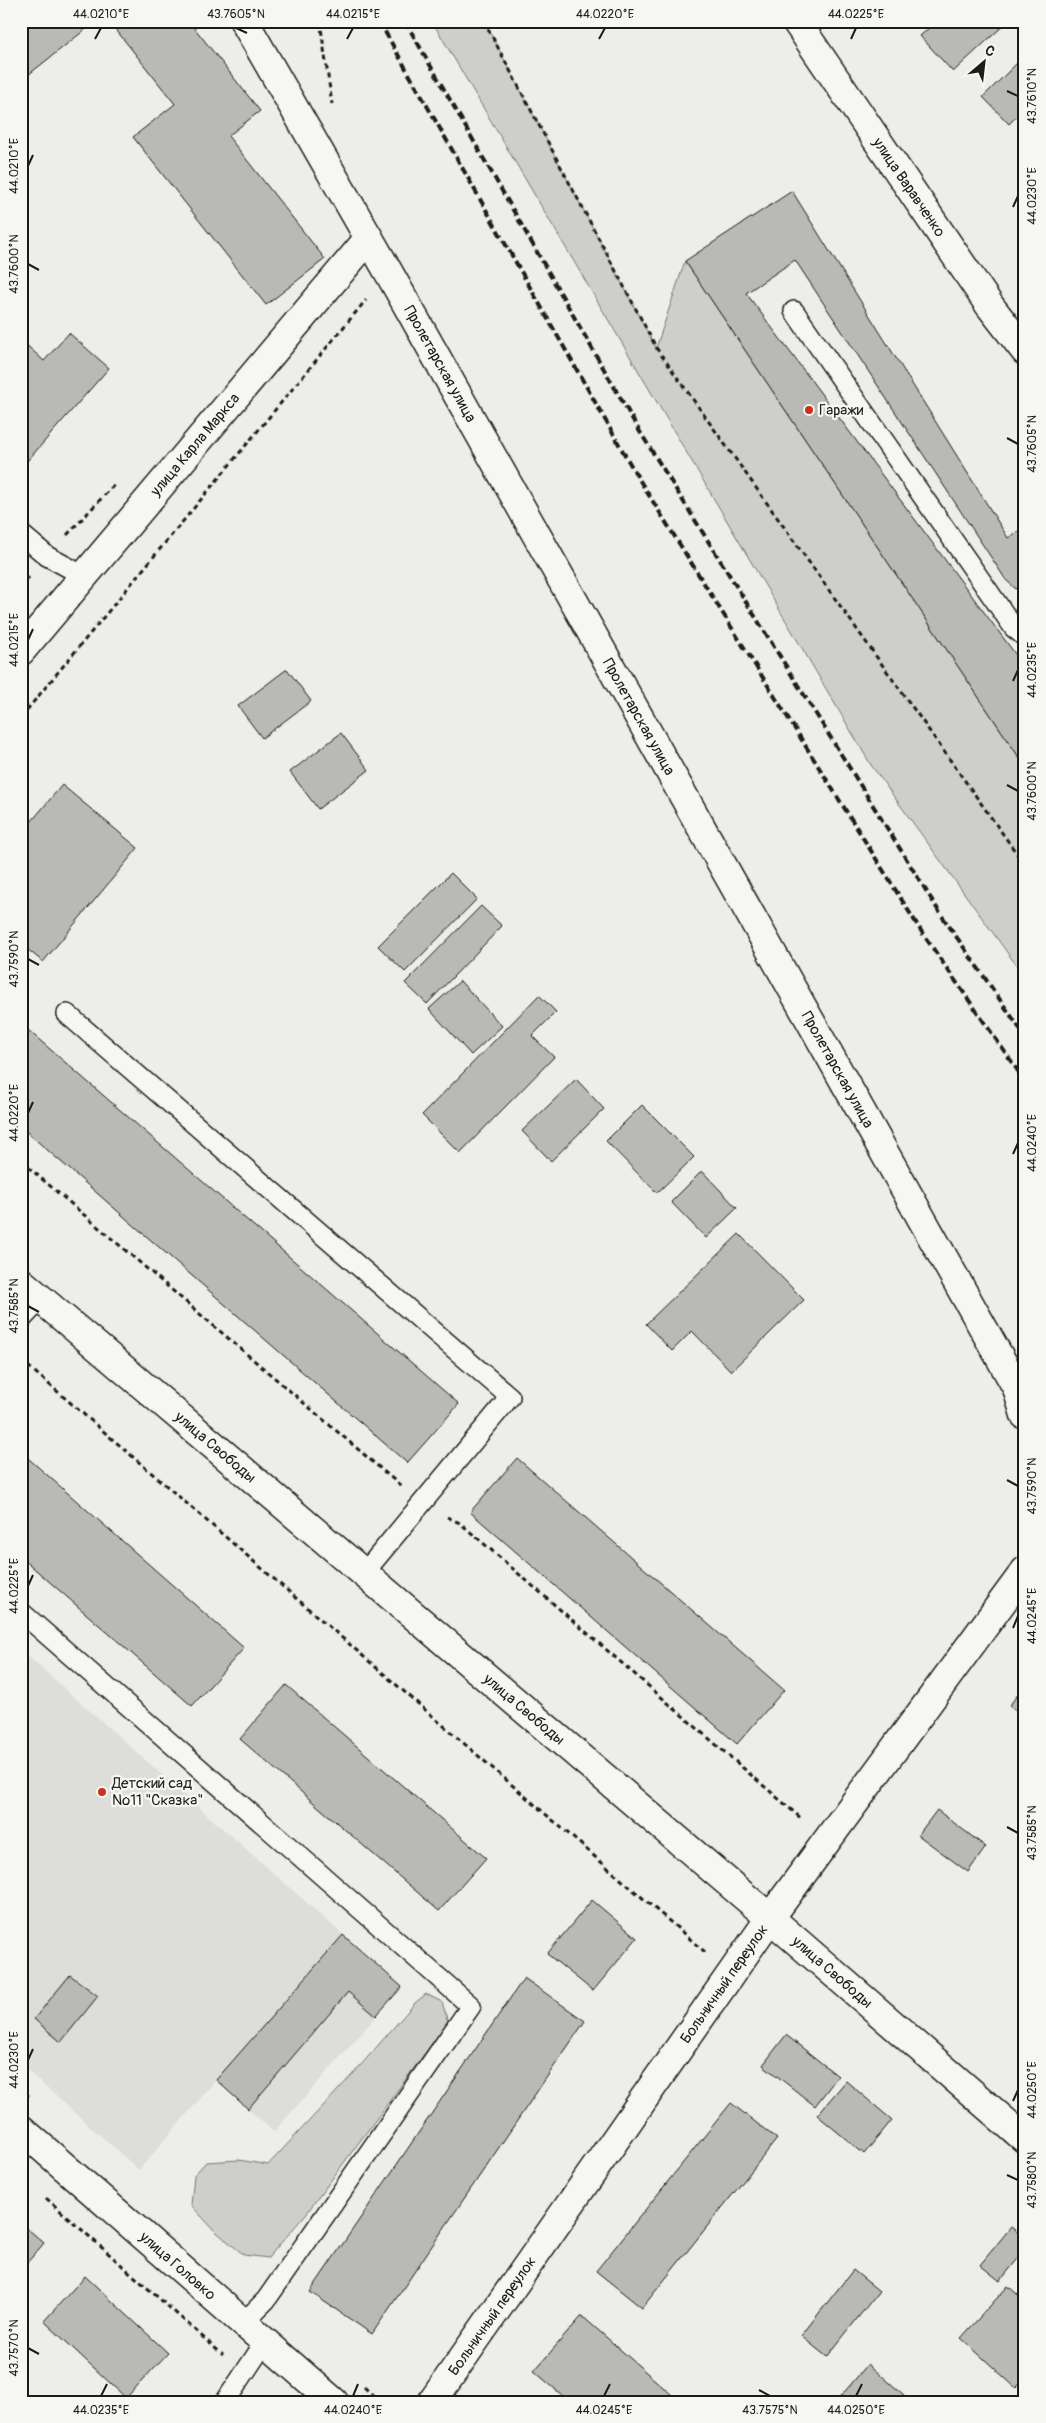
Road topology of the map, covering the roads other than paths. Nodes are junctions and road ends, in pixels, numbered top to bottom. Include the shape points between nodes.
1 (244, 21) edge
2 (796, 21) edge
3 (369, 238) junction
4 (794, 310) dead end
5 (1025, 351) edge
6 (21, 534) edge
7 (84, 576) junction
8 (1025, 637) edge
9 (21, 651) edge
10 (67, 1014) dead end
11 (31, 1290) edge
12 (21, 1320) edge
13 (1025, 1415) edge
14 (1025, 1571) edge
15 (364, 1573) junction
16 (21, 1612) edge
17 (770, 1918) junction
18 (21, 2129) edge
19 (1025, 2139) edge
20 (243, 2323) junction
21 (265, 2342) junction
22 (225, 2402) edge
23 (334, 2402) edge
24 (432, 2402) edge

1 - 3 street, Пролетарская улица
2 - 5 street, улица Варавченко via 990,306
3 - 7 street, улица Карла Маркса
3 - 13 street, Пролетарская улица via 1017,1388
4 - 8 lane via 1014,628
6 - 7 lane via 47,556
7 - 9 street, улица Карла Маркса
10 - 15 lane via 510,1398
11 - 12 lane
11 - 15 street, улица Свободы
14 - 17 street, Больничный переулок
15 - 17 street, улица Свободы
16 - 20 lane via 471,2006 266,2300
17 - 19 street, улица Свободы
17 - 24 street, Больничный переулок
18 - 20 street, улица Головко
20 - 21 street, улица Головко
21 - 22 lane
21 - 23 street, улица Головко

